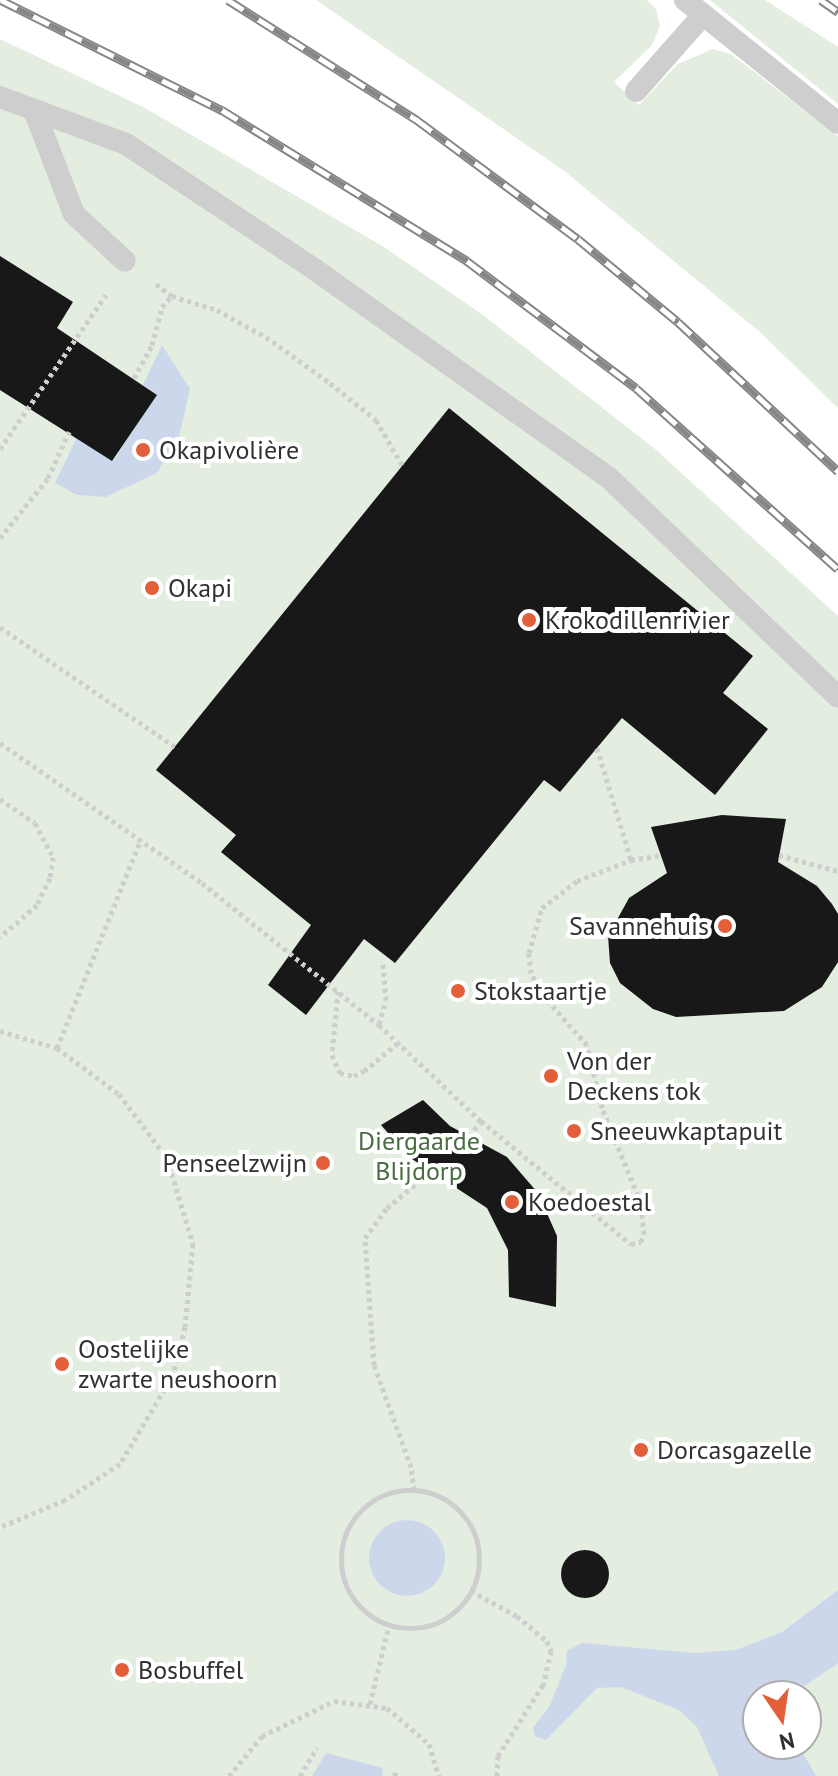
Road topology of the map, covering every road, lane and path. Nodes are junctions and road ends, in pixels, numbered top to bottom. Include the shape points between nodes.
1 (685, 0) edge
2 (703, 15) junction
3 (636, 91) dead end
4 (0, 97) edge
5 (34, 110) junction
6 (838, 123) edge
7 (125, 261) junction
8 (172, 296) junction
9 (134, 378) dead end
10 (69, 432) dead end
11 (0, 449) edge
12 (402, 465) dead end
13 (0, 538) edge
14 (0, 627) edge
15 (838, 697) edge
16 (0, 743) edge
17 (597, 748) dead end
18 (178, 749) dead end
19 (0, 799) edge
20 (141, 839) junction
21 (661, 855) dead end
22 (779, 855) dead end
23 (631, 860) junction
24 (838, 871) edge
25 (0, 937) edge
26 (383, 963) dead end
27 (338, 991) junction
28 (379, 1025) junction
29 (0, 1031) edge
30 (398, 1043) junction
31 (57, 1048) junction
32 (481, 1121) junction
33 (469, 1136) dead end
34 (430, 1172) dead end
35 (414, 1490) junction
36 (0, 1527) edge
37 (471, 1591) junction
38 (389, 1625) junction
39 (370, 1704) junction
40 (317, 1748) dead end
41 (229, 1776) edge
42 (300, 1776) edge
43 (439, 1776) edge
44 (497, 1776) edge

1 - 2 lane
2 - 3 lane
2 - 6 lane
4 - 5 lane
5 - 7 lane via 74,214
5 - 15 lane via 126,144 314,269 608,477
7 - 8 path
7 - 11 path
8 - 9 path via 162,307 152,345
8 - 12 path via 217,310 330,383 376,420
10 - 13 path via 48,478
14 - 18 path
16 - 20 path
17 - 23 path
19 - 25 path via 35,823 53,857 37,905
20 - 27 path
20 - 31 path
21 - 23 path
22 - 24 path
23 - 32 path via 577,881 542,908 529,953 531,973 542,994 587,1045 602,1108 644,1221 641,1242 631,1244
26 - 28 path via 386,1000
27 - 28 path
27 - 30 path via 332,1055 340,1073 354,1076 364,1071
28 - 30 path
29 - 31 path
30 - 32 path
31 - 36 path via 119,1094 167,1158 189,1220 190,1291 173,1375 120,1464 65,1500
32 - 33 path
34 - 35 path via 387,1208 365,1238 374,1365
35 - 37 path via 441,1497 462,1514 476,1538 479,1565
35 - 38 path via 390,1491 368,1504 343,1538 342,1571 354,1600
37 - 38 path via 460,1607 427,1626
37 - 44 path via 517,1616 547,1641 551,1651 543,1685 498,1756
38 - 39 path
39 - 41 path via 334,1701 289,1720 262,1736
39 - 43 path via 387,1708 429,1744
40 - 42 path

